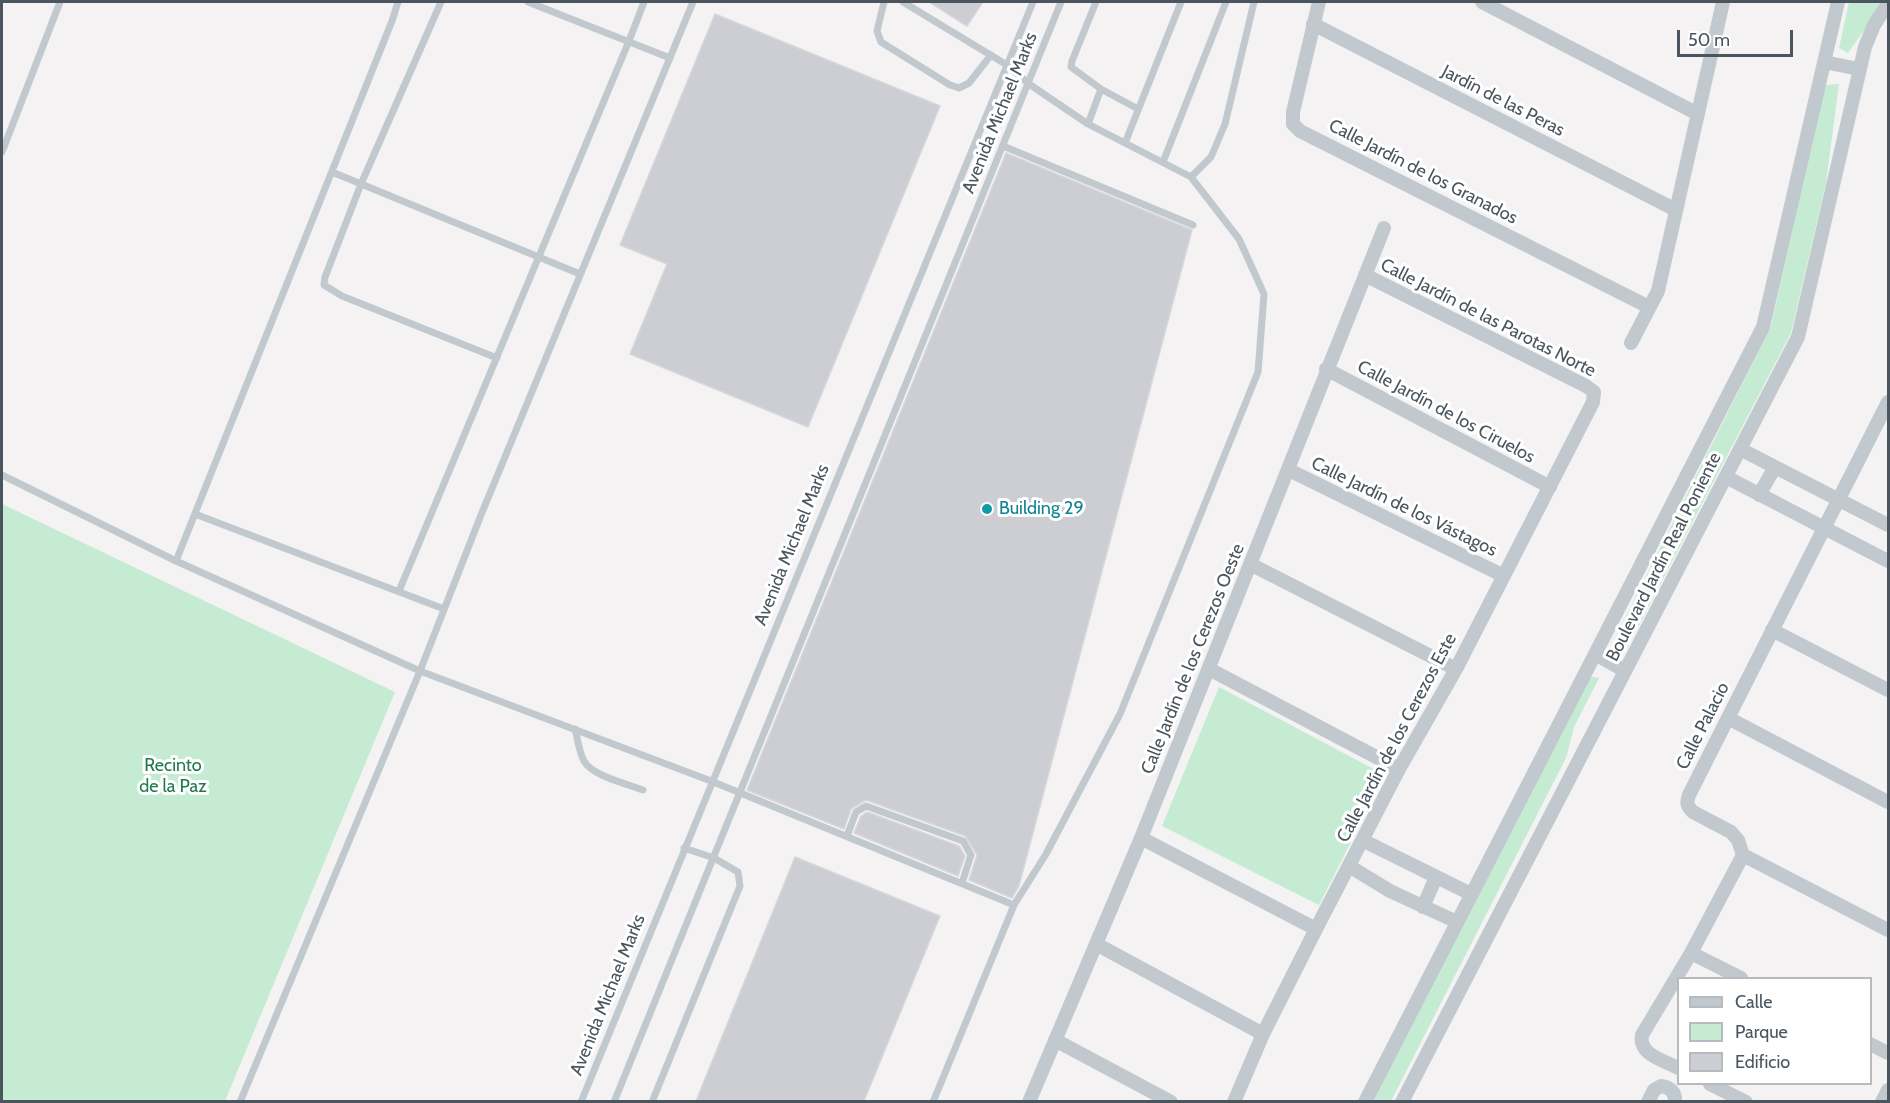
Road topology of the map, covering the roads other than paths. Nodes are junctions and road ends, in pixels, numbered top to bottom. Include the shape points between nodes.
1 (60, 2) edge
2 (398, 2) edge
3 (441, 2) edge
4 (528, 2) edge
5 (644, 2) edge
6 (693, 2) edge
7 (884, 2) edge
8 (903, 2) edge
9 (1033, 2) edge
10 (1061, 2) edge
11 (1096, 2) edge
12 (1181, 2) edge
13 (1226, 2) edge
14 (1254, 2) edge
15 (1319, 2) edge
16 (1482, 2) edge
17 (1722, 2) edge
18 (1838, 2) edge
19 (1888, 4) edge
20 (1313, 24) junction
21 (629, 41) junction
22 (991, 55) junction
23 (670, 58) junction
24 (1824, 62) junction
25 (1007, 65) junction
26 (1859, 69) junction
27 (1029, 84) junction
28 (1101, 88) junction
29 (1138, 109) junction
30 (1698, 114) junction
31 (1088, 124) junction
32 (1125, 143) junction
33 (1003, 146) junction
34 (2, 152) edge
35 (1162, 162) junction
36 (332, 172) junction
37 (1191, 177) junction
38 (361, 184) junction
39 (1676, 210) junction
40 (1194, 225) dead end
41 (1384, 228) dead end
42 (539, 257) junction
43 (580, 274) junction
44 (1365, 275) junction
45 (1649, 307) junction
46 (1631, 343) dead end
47 (497, 358) junction
48 (1326, 369) junction
49 (1594, 393) joint
50 (1888, 402) edge
51 (1740, 449) junction
52 (1775, 467) junction
53 (1289, 470) junction
54 (2, 475) edge
55 (1726, 477) junction
56 (1550, 487) junction
57 (1759, 495) junction
58 (1839, 500) junction
59 (195, 514) junction
60 (1888, 525) edge
61 (1824, 528) junction
62 (176, 561) junction
63 (1888, 561) edge
64 (1250, 564) junction
65 (1504, 576) junction
66 (399, 591) junction
67 (444, 609) junction
68 (1772, 630) junction
69 (1594, 654) junction
70 (1209, 669) junction
71 (1455, 669) junction
72 (1626, 670) junction
73 (420, 671) junction
74 (1888, 690) edge
75 (1728, 718) junction
76 (575, 729) junction
77 (1399, 769) junction
78 (711, 781) junction
79 (643, 790) dead end
80 (741, 793) junction
81 (1888, 802) edge
82 (847, 836) junction
83 (1141, 838) junction
84 (1362, 840) junction
85 (684, 848) junction
86 (1743, 855) junction
87 (714, 858) junction
88 (1349, 866) junction
89 (1436, 877) junction
90 (962, 883) junction
91 (1471, 894) junction
92 (1014, 905) junction
93 (1423, 907) junction
94 (1457, 922) junction
95 (1316, 929) junction
96 (1888, 930) edge
97 (1096, 944) junction
98 (1691, 953) junction
99 (1739, 977) edge
100 (1263, 1034) junction
101 (1055, 1040) junction
102 (1872, 1045) edge
103 (1888, 1053) edge
104 (1677, 1067) edge
105 (1714, 1085) edge
106 (1888, 1090) edge
107 (240, 1101) edge
108 (581, 1101) edge
109 (614, 1101) edge
110 (652, 1101) edge
111 (933, 1101) edge
112 (1029, 1101) edge
113 (1171, 1101) edge
114 (1234, 1101) edge
115 (1365, 1101) edge
116 (1402, 1101) edge
117 (1648, 1101) edge
118 (1675, 1101) edge
119 (1746, 1101) edge
120 (1882, 1101) edge

1 - 34 lane
2 - 36 lane
3 - 38 lane
4 - 21 lane
5 - 21 lane
6 - 23 lane
7 - 22 lane via 877,31 881,42 950,86 959,88 969,83
8 - 22 lane
9 - 25 lane, Avenida Michael Marks
10 - 27 lane, Avenida Michael Marks
11 - 28 lane via 1071,67
12 - 29 lane
13 - 35 lane
14 - 37 lane via 1225,124 1211,157
15 - 20 street, Calle Jardín de los Granados
16 - 30 street
17 - 30 street
18 - 24 street, Boulevard Jardín Real Poniente
19 - 26 street, Boulevard Jardín Real Poniente via 1874,25
20 - 39 street, Jardín de las Peras
20 - 45 street, Calle Jardín de los Granados via 1293,112 1293,123 1300,131
21 - 23 lane
21 - 42 lane
22 - 25 lane
23 - 43 lane
24 - 26 street
24 - 69 street, Boulevard Jardín Real Poniente via 1763,327
25 - 27 lane
25 - 78 lane, Avenida Michael Marks
26 - 51 street, Boulevard Jardín Real Poniente via 1798,336
27 - 31 lane
27 - 33 lane, Avenida Michael Marks
28 - 29 lane
28 - 31 lane
29 - 32 lane
30 - 39 street
31 - 32 lane
32 - 35 lane
33 - 40 lane
33 - 80 lane, Avenida Michael Marks
35 - 37 lane
36 - 38 lane
36 - 59 lane
37 - 92 lane via 1239,239 1264,294 1258,372 1120,714 1046,854
38 - 42 lane
38 - 47 lane via 324,285 342,296
39 - 45 street via 1658,291
41 - 44 street, Calle Jardín de los Cerezos Oeste
42 - 43 lane
42 - 47 lane
43 - 67 lane
44 - 48 street, Calle Jardín de los Cerezos Oeste
44 - 49 street, Calle Jardín de las Parotas Norte
45 - 46 street
47 - 66 lane
48 - 53 street, Calle Jardín de los Cerezos Oeste
48 - 56 street, Calle Jardín de los Ciruelos
49 - 56 street, Calle Jardín de los Cerezos Este
50 - 58 street, Calle Palacio
51 - 52 street
51 - 55 street, Boulevard Jardín Real Poniente
52 - 57 street
52 - 58 street
53 - 64 street, Calle Jardín de los Cerezos Oeste
53 - 65 street, Calle Jardín de los Vástagos
54 - 62 lane
55 - 57 street
55 - 72 street, Boulevard Jardín Real Poniente
56 - 65 street, Calle Jardín de los Cerezos Este
57 - 61 street
58 - 60 street
58 - 61 street, Calle Palacio
59 - 62 lane
59 - 66 lane
61 - 63 street
61 - 68 street, Calle Palacio
62 - 73 lane
64 - 70 street, Calle Jardín de los Cerezos Oeste
64 - 71 street
65 - 71 street, Calle Jardín de los Cerezos Este
66 - 67 lane
67 - 73 lane
68 - 74 street
68 - 75 street, Calle Palacio
69 - 72 street
69 - 91 street, Boulevard Jardín Real Poniente
70 - 77 street
70 - 83 street, Calle Jardín de los Cerezos Oeste
71 - 77 street, Calle Jardín de los Cerezos Este
72 - 116 street, Boulevard Jardín Real Poniente
73 - 76 lane
73 - 107 lane
75 - 81 street
75 - 86 street, Calle Palacio via 1687,802 1693,812 1731,832
76 - 78 lane
76 - 79 lane via 588,768
77 - 84 street, Calle Jardín de los Cerezos Este
78 - 80 lane
78 - 85 lane, Avenida Michael Marks
80 - 82 lane
80 - 87 lane, Avenida Michael Marks
82 - 90 lane
82 - 90 lane via 856,812 866,806 963,841 971,855
83 - 95 street
83 - 97 street, Calle Jardín de los Cerezos Oeste
84 - 88 street, Calle Jardín de los Cerezos Este
84 - 89 street
85 - 87 lane
85 - 108 lane, Avenida Michael Marks
86 - 96 street
86 - 98 street
87 - 109 lane, Avenida Michael Marks
87 - 110 lane via 738,872 740,886
88 - 93 street
88 - 95 street, Calle Jardín de los Cerezos Este
89 - 91 street
89 - 93 street
90 - 92 lane
91 - 94 street, Boulevard Jardín Real Poniente
92 - 111 lane
93 - 94 street
94 - 115 street, Boulevard Jardín Real Poniente
95 - 100 street, Calle Jardín de los Cerezos Este
97 - 100 street
97 - 101 street, Calle Jardín de los Cerezos Oeste
98 - 99 street
98 - 104 street via 1640,1043 1645,1051
100 - 114 street, Calle Jardín de los Cerezos Este
101 - 112 street, Calle Jardín de los Cerezos Oeste
101 - 113 street
102 - 103 street
105 - 119 street
106 - 120 street
117 - 118 street via 1661,1086 1669,1087

